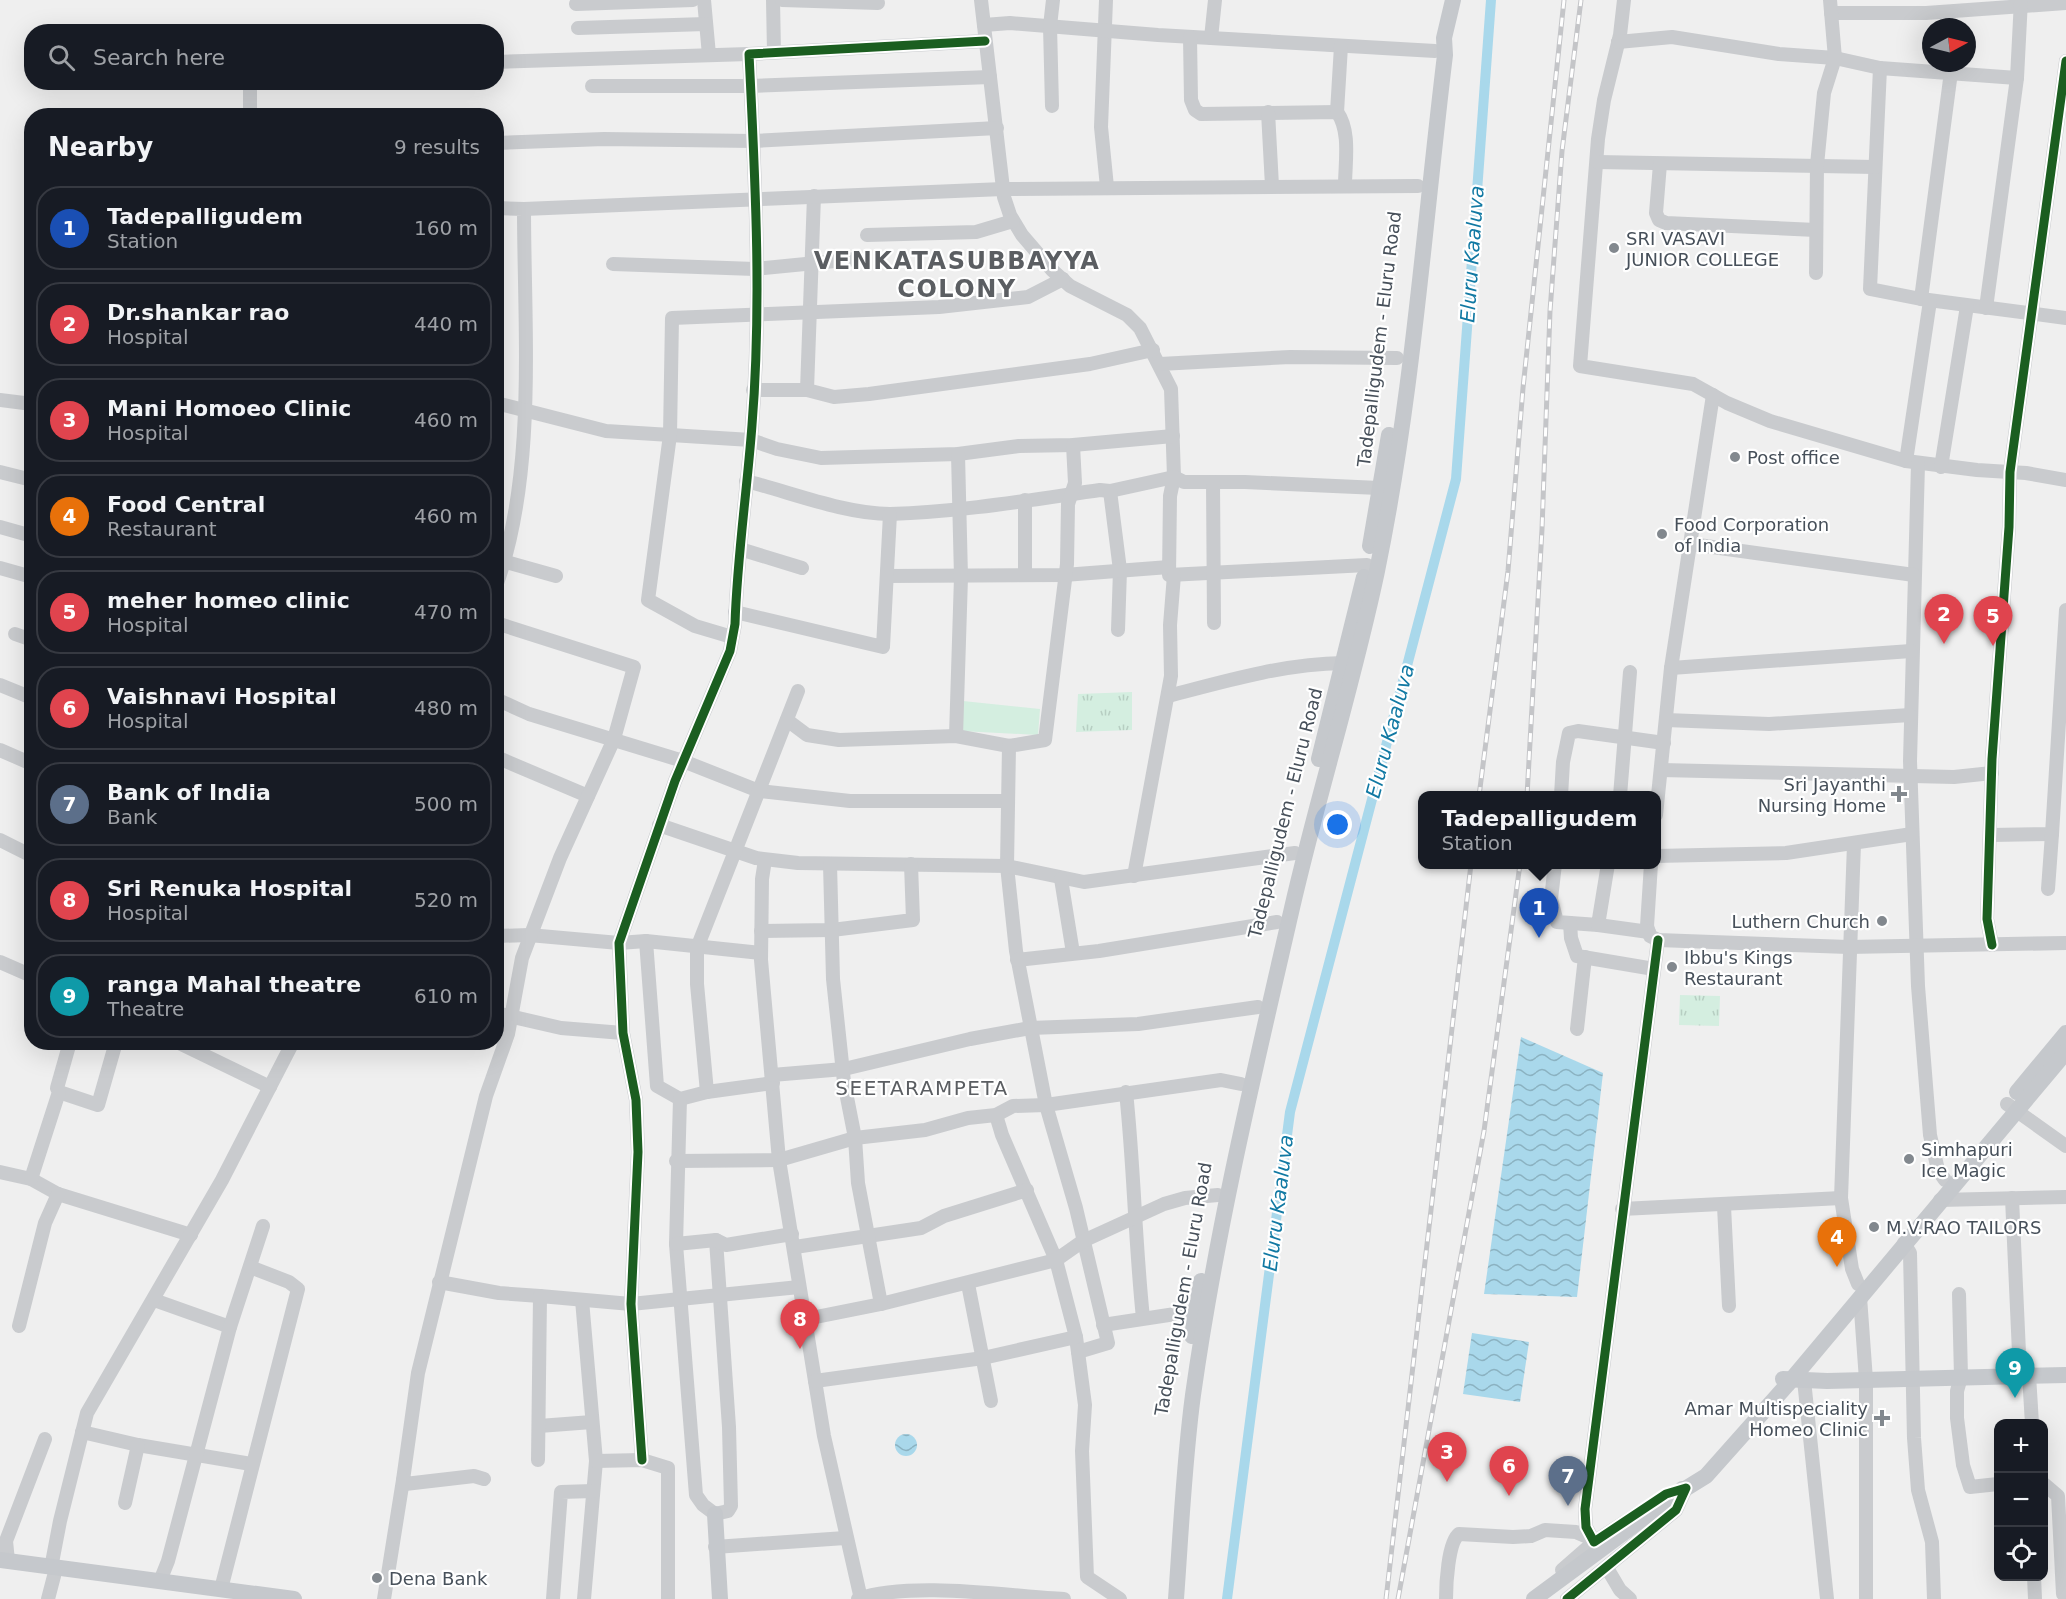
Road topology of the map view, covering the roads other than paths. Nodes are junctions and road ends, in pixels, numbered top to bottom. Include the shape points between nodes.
1 (693, 0) edge
2 (705, 0) edge
3 (773, 0) edge
4 (782, 0) edge
5 (981, 0) edge
6 (1053, 0) edge
7 (1106, 0) edge
8 (1215, 0) edge
9 (1440, 0) edge
10 (1453, 0) edge
11 (1624, 0) edge
12 (878, 3) dead end
13 (2021, 3) edge
14 (2066, 3) edge
15 (576, 4) dead end
16 (1830, 7) edge
17 (706, 24) junction
18 (984, 24) junction
19 (1050, 26) junction
20 (579, 28) dead end
21 (1105, 31) junction
22 (1444, 34) junction
23 (1190, 37) junction
24 (1210, 38) junction
25 (985, 41) junction
26 (1618, 42) junction
27 (1341, 46) junction
28 (774, 52) junction
29 (749, 54) junction
30 (709, 55) junction
31 (1835, 58) junction
32 (2066, 61) edge
33 (504, 62) edge
34 (1880, 68) junction
35 (1922, 70) edge
36 (1951, 72) joint
37 (990, 77) junction
38 (2017, 78) junction
39 (592, 86) dead end
40 (750, 86) junction
41 (250, 90) edge
42 (1052, 106) dead end
43 (250, 108) edge
44 (1268, 112) junction
45 (1337, 112) junction
46 (997, 128) junction
47 (753, 141) junction
48 (504, 143) edge
49 (1597, 162) junction
50 (1659, 164) junction
51 (1817, 165) junction
52 (1875, 168) junction
53 (1272, 186) junction
54 (1345, 186) junction
55 (1418, 186) junction
56 (1107, 188) junction
57 (1003, 189) junction
58 (814, 196) junction
59 (754, 198) junction
60 (504, 208) edge
61 (524, 209) junction
62 (1013, 221) junction
63 (1816, 230) junction
64 (867, 235) dead end
65 (856, 259) dead end
66 (813, 261) junction
67 (613, 264) dead end
68 (755, 269) junction
69 (1816, 273) dead end
70 (1063, 279) junction
71 (1926, 300) junction
72 (1967, 306) junction
73 (1986, 308) junction
74 (809, 311) junction
75 (2030, 313) junction
76 (755, 314) junction
77 (2066, 318) edge
78 (1153, 350) junction
79 (1398, 358) junction
80 (1160, 364) junction
81 (753, 390) junction
82 (807, 390) junction
83 (1713, 395) junction
84 (0, 400) edge
85 (24, 403) edge
86 (504, 405) edge
87 (524, 409) junction
88 (670, 435) junction
89 (1173, 436) junction
90 (751, 440) junction
91 (1073, 445) junction
92 (958, 454) junction
93 (1912, 462) junction
94 (1941, 467) junction
95 (0, 472) edge
96 (2010, 472) junction
97 (1174, 477) junction
98 (24, 478) edge
99 (2066, 480) edge
100 (747, 481) junction
101 (1213, 482) junction
102 (1379, 488) junction
103 (1110, 491) junction
104 (1073, 494) junction
105 (1025, 500) junction
106 (961, 509) junction
107 (890, 514) junction
108 (0, 527) edge
109 (24, 534) edge
110 (1691, 544) junction
111 (504, 547) edge
112 (740, 549) junction
113 (504, 561) edge
114 (1367, 565) junction
115 (0, 568) edge
116 (802, 568) dead end
117 (1120, 570) junction
118 (1172, 571) junction
119 (1213, 573) junction
120 (24, 575) edge
121 (1025, 575) junction
122 (1064, 575) junction
123 (1914, 575) junction
124 (556, 576) dead end
125 (886, 576) junction
126 (961, 577) junction
127 (2066, 610) edge
128 (735, 612) junction
129 (1215, 623) dead end
130 (504, 626) edge
131 (1118, 630) dead end
132 (15, 634) dead end
133 (24, 637) edge
134 (732, 638) junction
135 (1911, 651) junction
136 (1343, 663) junction
137 (1671, 668) junction
138 (1630, 672) dead end
139 (0, 685) edge
140 (798, 691) dead end
141 (24, 695) edge
142 (1168, 696) junction
143 (504, 703) edge
144 (1910, 715) junction
145 (787, 720) junction
146 (1666, 720) junction
147 (956, 735) junction
148 (1625, 738) junction
149 (614, 739) junction
150 (1664, 743) junction
151 (1009, 746) junction
152 (0, 750) edge
153 (24, 760) edge
154 (504, 761) edge
155 (683, 761) junction
156 (1661, 770) junction
157 (1992, 773) junction
158 (1910, 774) junction
159 (759, 791) junction
160 (1561, 791) edge
161 (1620, 791) edge
162 (1659, 791) edge
163 (588, 796) junction
164 (1007, 801) junction
165 (659, 825) junction
166 (1912, 834) junction
167 (1991, 835) junction
168 (0, 840) edge
169 (2052, 840) junction
170 (1854, 844) junction
171 (2066, 847) edge
172 (736, 851) junction
173 (24, 852) edge
174 (1294, 853) junction
175 (1661, 856) edge
176 (765, 860) junction
177 (830, 864) junction
178 (911, 864) junction
179 (1007, 866) junction
180 (1555, 869) edge
181 (1607, 869) edge
182 (1651, 869) edge
183 (1134, 876) junction
184 (1061, 879) junction
185 (2048, 889) dead end
186 (1278, 922) junction
187 (1570, 923) junction
188 (1598, 925) junction
189 (832, 930) junction
190 (761, 931) junction
191 (530, 935) junction
192 (504, 936) edge
193 (1654, 936) junction
194 (645, 941) junction
195 (619, 943) junction
196 (2066, 943) edge
197 (1992, 945) junction
198 (1848, 947) junction
199 (1918, 947) junction
200 (697, 948) junction
201 (761, 953) junction
202 (1073, 953) junction
203 (1584, 957) junction
204 (1017, 960) junction
205 (0, 962) edge
206 (1654, 969) junction
207 (24, 971) edge
208 (1258, 1007) junction
209 (504, 1015) edge
210 (511, 1016) junction
211 (1030, 1028) junction
212 (1577, 1029) dead end
213 (623, 1033) junction
214 (2066, 1033) edge
215 (504, 1038) edge
216 (68, 1050) edge
217 (114, 1050) edge
218 (194, 1050) edge
219 (289, 1050) edge
220 (500, 1050) edge
221 (2066, 1052) edge
222 (844, 1069) junction
223 (773, 1079) junction
224 (1246, 1085) junction
225 (270, 1087) junction
226 (59, 1092) junction
227 (707, 1092) junction
228 (1126, 1092) junction
229 (680, 1099) junction
230 (1046, 1105) junction
231 (2011, 1108) junction
232 (996, 1114) junction
233 (855, 1138) junction
234 (2066, 1146) edge
235 (779, 1160) junction
236 (676, 1161) junction
237 (0, 1172) edge
238 (31, 1179) junction
239 (1945, 1180) junction
240 (1027, 1190) junction
241 (58, 1194) junction
242 (1218, 1195) junction
243 (2066, 1197) edge
244 (1841, 1198) junction
245 (2013, 1198) junction
246 (1940, 1200) junction
247 (1724, 1206) junction
248 (1622, 1209) junction
249 (1133, 1220) junction
250 (263, 1226) dead end
251 (868, 1234) junction
252 (191, 1235) junction
253 (716, 1240) junction
254 (794, 1240) junction
255 (1083, 1241) junction
256 (1904, 1243) junction
257 (676, 1244) junction
258 (1056, 1260) junction
259 (250, 1267) junction
260 (439, 1282) junction
261 (968, 1284) junction
262 (799, 1287) junction
263 (1859, 1291) junction
264 (1959, 1294) dead end
265 (540, 1296) junction
266 (721, 1296) junction
267 (154, 1300) junction
268 (582, 1300) junction
269 (681, 1300) junction
270 (631, 1304) junction
271 (881, 1304) junction
272 (1729, 1306) dead end
273 (1195, 1311) junction
274 (1143, 1318) junction
275 (806, 1319) junction
276 (1103, 1325) junction
277 (19, 1326) dead end
278 (230, 1327) junction
279 (1198, 1334) junction
280 (1076, 1337) junction
281 (1078, 1352) junction
282 (984, 1358) junction
283 (2024, 1375) junction
284 (2066, 1375) edge
285 (1960, 1377) junction
286 (1914, 1378) junction
287 (1791, 1380) junction
288 (1866, 1380) junction
289 (815, 1381) junction
290 (991, 1401) dead end
291 (2031, 1419) edge
292 (592, 1422) junction
293 (539, 1426) junction
294 (82, 1432) junction
295 (45, 1439) dead end
296 (138, 1445) junction
297 (195, 1454) junction
298 (538, 1460) dead end
299 (642, 1460) junction
300 (596, 1461) junction
301 (251, 1464) junction
302 (484, 1479) dead end
303 (403, 1480) junction
304 (1994, 1484) edge
305 (2048, 1488) edge
306 (1682, 1489) junction
307 (593, 1491) junction
308 (125, 1503) dead end
309 (715, 1514) junction
310 (845, 1538) junction
311 (1592, 1540) junction
312 (715, 1547) junction
313 (3, 1563) edge
314 (1607, 1568) junction
315 (53, 1572) junction
316 (160, 1581) junction
317 (2034, 1581) edge
318 (221, 1594) edge
319 (2062, 1595) edge
320 (48, 1599) edge
321 (294, 1599) edge
322 (384, 1599) edge
323 (553, 1599) edge
324 (584, 1599) edge
325 (668, 1599) edge
326 (720, 1599) edge
327 (860, 1599) edge
328 (1064, 1599) edge
329 (1120, 1599) edge
330 (1165, 1599) edge
331 (1176, 1599) edge
332 (1446, 1599) edge
333 (1524, 1599) edge
334 (1534, 1599) edge
335 (1567, 1599) edge
336 (1630, 1599) edge
337 (1827, 1599) edge
338 (1866, 1599) edge
339 (1934, 1599) edge
340 (2035, 1599) edge

1 - 15 street
2 - 17 street
3 - 28 street
4 - 12 street
5 - 18 street
6 - 19 street
7 - 21 street
8 - 24 street
9 - 22 main road, Tadepalligudem - Eluru Road
10 - 22 main road, Tadepalligudem - Eluru Road
11 - 26 street
13 - 14 street
13 - 16 street via 1926,13
13 - 38 street
16 - 31 street
17 - 20 street
17 - 30 street
18 - 19 street
18 - 25 street
19 - 21 street
19 - 42 street
21 - 23 street
21 - 56 street via 1101,127
22 - 27 street
22 - 55 main road, Tadepalligudem - Eluru Road
22 - 224 main road, Tadepalligudem - Eluru Road via 1445,55 1402,427 1377,567 1355,668
23 - 24 street
23 - 44 street via 1191,100 1195,110 1201,114
24 - 27 street
25 - 28 street
25 - 37 street
26 - 31 street via 1672,37 1779,54
26 - 49 street via 1604,100
27 - 45 street
28 - 29 street
29 - 30 street
29 - 40 street
30 - 33 street
31 - 34 street
31 - 51 street via 1824,93
32 - 75 street
34 - 35 street
34 - 52 street
36 - 38 street
36 - 71 street
37 - 40 street
37 - 46 street
38 - 73 street
39 - 40 street
40 - 47 street
41 - 43 street
44 - 45 street
44 - 53 street
45 - 54 street via 1345,134
46 - 47 street
46 - 57 street
47 - 48 street via 604,139
47 - 59 street
49 - 50 street
49 - 83 street via 1580,366 1693,384
50 - 51 street
50 - 63 street via 1656,213 1666,223
51 - 52 street
51 - 63 street
52 - 71 street via 1870,289
53 - 54 street
53 - 56 street
54 - 55 street
55 - 79 main road, Tadepalligudem - Eluru Road
56 - 57 street
57 - 58 street
57 - 62 street
58 - 59 street
58 - 66 street
59 - 61 street
59 - 68 street
60 - 61 street
61 - 87 street
62 - 64 street via 976,232
62 - 70 street via 1032,248
63 - 69 street
65 - 66 street
66 - 68 street
66 - 74 street
67 - 68 street
68 - 76 street
70 - 74 street via 1028,297 939,307
70 - 78 street via 1128,315
71 - 72 street
71 - 93 street
72 - 73 street
72 - 94 street
73 - 75 street
74 - 76 street
74 - 82 street
75 - 77 street
75 - 96 street
76 - 81 street
76 - 88 street via 672,318
78 - 80 street
78 - 82 street via 1090,364 869,394 834,397
79 - 80 street via 1290,357
79 - 102 main road, Tadepalligudem - Eluru Road
80 - 89 street via 1171,388
81 - 82 street
81 - 90 street
83 - 93 street via 1770,421
83 - 110 street
84 - 85 street
86 - 87 street
87 - 88 street via 606,431
87 - 111 street via 519,481
88 - 90 street
88 - 134 street via 648,600 695,626
89 - 91 street
89 - 97 street
90 - 92 street via 821,458
90 - 100 street
91 - 92 street via 1019,446
91 - 104 street
92 - 106 street
93 - 94 street
93 - 123 street
94 - 96 street
95 - 98 street
96 - 99 street
96 - 157 street
97 - 101 street via 1184,482
97 - 103 street
97 - 118 street via 1170,496
100 - 107 street via 852,509
100 - 112 street
101 - 102 street
101 - 119 street
102 - 114 main road, Tadepalligudem - Eluru Road
103 - 104 street
103 - 117 street
104 - 105 street
104 - 122 street via 1068,504
105 - 106 street
105 - 121 street
106 - 107 street
106 - 126 street
107 - 125 street
108 - 109 street
110 - 123 street
110 - 137 street
112 - 116 street
112 - 128 street
113 - 124 street
114 - 119 street
114 - 136 main road, Tadepalligudem - Eluru Road
115 - 120 street
117 - 118 street
117 - 122 street
117 - 131 street
118 - 119 street
118 - 142 street
119 - 129 street
121 - 122 street
121 - 126 street
122 - 151 street via 1045,740
123 - 135 street
125 - 126 street
125 - 128 street via 883,647
126 - 147 street
127 - 169 street
128 - 134 street
130 - 149 street via 634,667
132 - 133 street
134 - 155 street
135 - 137 street
135 - 144 street
136 - 142 street via 1312,663 1269,671
136 - 174 main road, Tadepalligudem - Eluru Road
137 - 146 street
138 - 148 street
139 - 141 street
140 - 145 street
142 - 183 street
143 - 149 street
144 - 146 street via 1769,724
144 - 158 street
145 - 147 street via 807,735 839,740
145 - 159 street
146 - 150 street
147 - 151 street
148 - 150 street
148 - 160 street via 1569,733
148 - 161 street
149 - 155 street
149 - 163 street
150 - 156 street
151 - 164 street
152 - 153 street
154 - 163 street
155 - 159 street
155 - 165 street
156 - 158 street
156 - 162 street
157 - 158 street via 1954,777
157 - 167 street
158 - 166 street
159 - 164 street via 850,801
159 - 172 street
163 - 191 street
164 - 179 street
165 - 172 street
165 - 195 street
166 - 170 street
166 - 199 street
167 - 169 street
167 - 197 street via 1987,919
168 - 173 street
169 - 171 street
169 - 185 street
170 - 175 street via 1786,854
170 - 198 street
172 - 176 street
172 - 200 street
174 - 183 street
174 - 186 main road, Tadepalligudem - Eluru Road
176 - 177 street
176 - 190 street
177 - 178 street
177 - 189 street
178 - 179 street
178 - 189 street via 914,920
179 - 184 street
179 - 204 street
180 - 187 street via 1551,895 1557,922
181 - 188 street
182 - 193 street
183 - 184 street via 1084,882
184 - 202 street
186 - 202 street
186 - 208 main road, Tadepalligudem - Eluru Road
187 - 188 street
187 - 203 street via 1577,956
188 - 193 street
189 - 190 street
189 - 222 street via 833,979
190 - 201 street
191 - 192 street
191 - 195 street
191 - 210 street
193 - 198 street
193 - 206 street
194 - 195 street
194 - 200 street
194 - 229 street via 657,1086
195 - 213 street
196 - 197 street
197 - 199 street
198 - 199 street
198 - 244 street
199 - 239 street via 1930,1135 1938,1170
200 - 201 street
200 - 227 street
201 - 223 street
202 - 204 street
203 - 206 street
203 - 212 street
204 - 211 street
205 - 207 street
206 - 248 street
208 - 211 street via 1138,1024
208 - 224 main road, Tadepalligudem - Eluru Road
209 - 210 street
210 - 213 street via 561,1028
210 - 215 street
211 - 222 street
211 - 230 street
213 - 270 street via 636,1100 637,1131
214 - 231 main road
216 - 226 street
217 - 226 street via 98,1105
218 - 225 street
219 - 225 street
220 - 260 street
221 - 231 main road
222 - 223 street
222 - 233 street
223 - 227 street
223 - 235 street
224 - 228 street via 1221,1080
224 - 242 main road, Tadepalligudem - Eluru Road
224 - 279 main road, Tadepalligudem - Eluru Road
225 - 252 street
226 - 238 street
227 - 229 street
228 - 230 street
228 - 249 street via 1135,1184
229 - 236 street
230 - 232 street via 1013,1106
230 - 255 street
231 - 234 street
231 - 239 main road
231 - 246 main road
232 - 233 street via 926,1130
232 - 240 street
233 - 235 street
233 - 251 street via 858,1183
235 - 236 street
235 - 254 street
236 - 257 street
237 - 238 street
238 - 241 street
239 - 263 main road
240 - 251 street via 944,1216 921,1228
240 - 258 street
241 - 252 street
241 - 277 street via 45,1223
242 - 249 street via 1164,1204
242 - 273 main road, Tadepalligudem - Eluru Road
243 - 245 street
244 - 247 street
244 - 263 street
245 - 246 street
245 - 283 street
246 - 256 main road
247 - 248 street
247 - 272 street
248 - 311 street via 1585,1509
249 - 255 street
249 - 274 street
250 - 259 street
251 - 254 street
251 - 271 street
252 - 267 street
253 - 254 street via 726,1245
253 - 257 street
253 - 266 street
254 - 262 street
255 - 258 street
255 - 276 street
256 - 263 main road
256 - 286 street via 1910,1252
257 - 269 street
258 - 261 street
258 - 280 street
259 - 278 street
259 - 301 street via 298,1288
260 - 265 street
260 - 303 street via 418,1373
261 - 271 street
261 - 282 street
262 - 266 street
262 - 275 street
263 - 287 main road
263 - 288 street
264 - 285 street
265 - 268 street
265 - 293 street
266 - 269 street
266 - 309 street via 731,1506 728,1511
267 - 278 street
267 - 294 street via 87,1413
268 - 270 street
268 - 292 street
269 - 270 street
269 - 309 street via 696,1495
270 - 299 street
271 - 275 street
273 - 274 street
273 - 279 main road, Tadepalligudem - Eluru Road
274 - 276 street
275 - 289 street
276 - 281 street via 1108,1343
278 - 297 street
279 - 330 main road, Tadepalligudem - Eluru Road via 1182,1398
279 - 331 main road, Tadepalligudem - Eluru Road
280 - 281 street
280 - 282 street
281 - 329 street via 1084,1405 1087,1577
282 - 289 street
282 - 290 street
283 - 284 main road
283 - 285 main road
283 - 291 street
285 - 286 main road
285 - 304 street via 1957,1418 1963,1465 1970,1487
286 - 288 main road
286 - 339 street via 1918,1490 1932,1542
287 - 288 main road
287 - 306 main road
287 - 337 street
288 - 338 street
289 - 310 street
292 - 293 street
292 - 300 street
293 - 298 street
294 - 296 street
294 - 315 street via 60,1521
295 - 313 street via 6,1541
296 - 297 street
296 - 308 street
297 - 301 street
297 - 316 street
299 - 300 street
299 - 325 street via 668,1468
300 - 307 street
301 - 318 street
302 - 303 street via 474,1476 405,1484
303 - 322 street
305 - 319 street via 2058,1496
306 - 311 street via 1666,1494
306 - 314 street via 1676,1510
306 - 334 main road
307 - 323 street via 561,1492
307 - 324 street
309 - 312 main road
310 - 312 street
310 - 327 street
311 - 332 street via 1576,1532 1545,1530 1513,1538 1459,1534 1454,1539 1445,1577
311 - 333 street
312 - 326 main road
313 - 315 main road
314 - 335 street
314 - 336 street
315 - 316 main road
315 - 318 main road
315 - 320 street
316 - 318 main road
317 - 340 street
318 - 321 main road
327 - 328 street via 892,1593 937,1592

